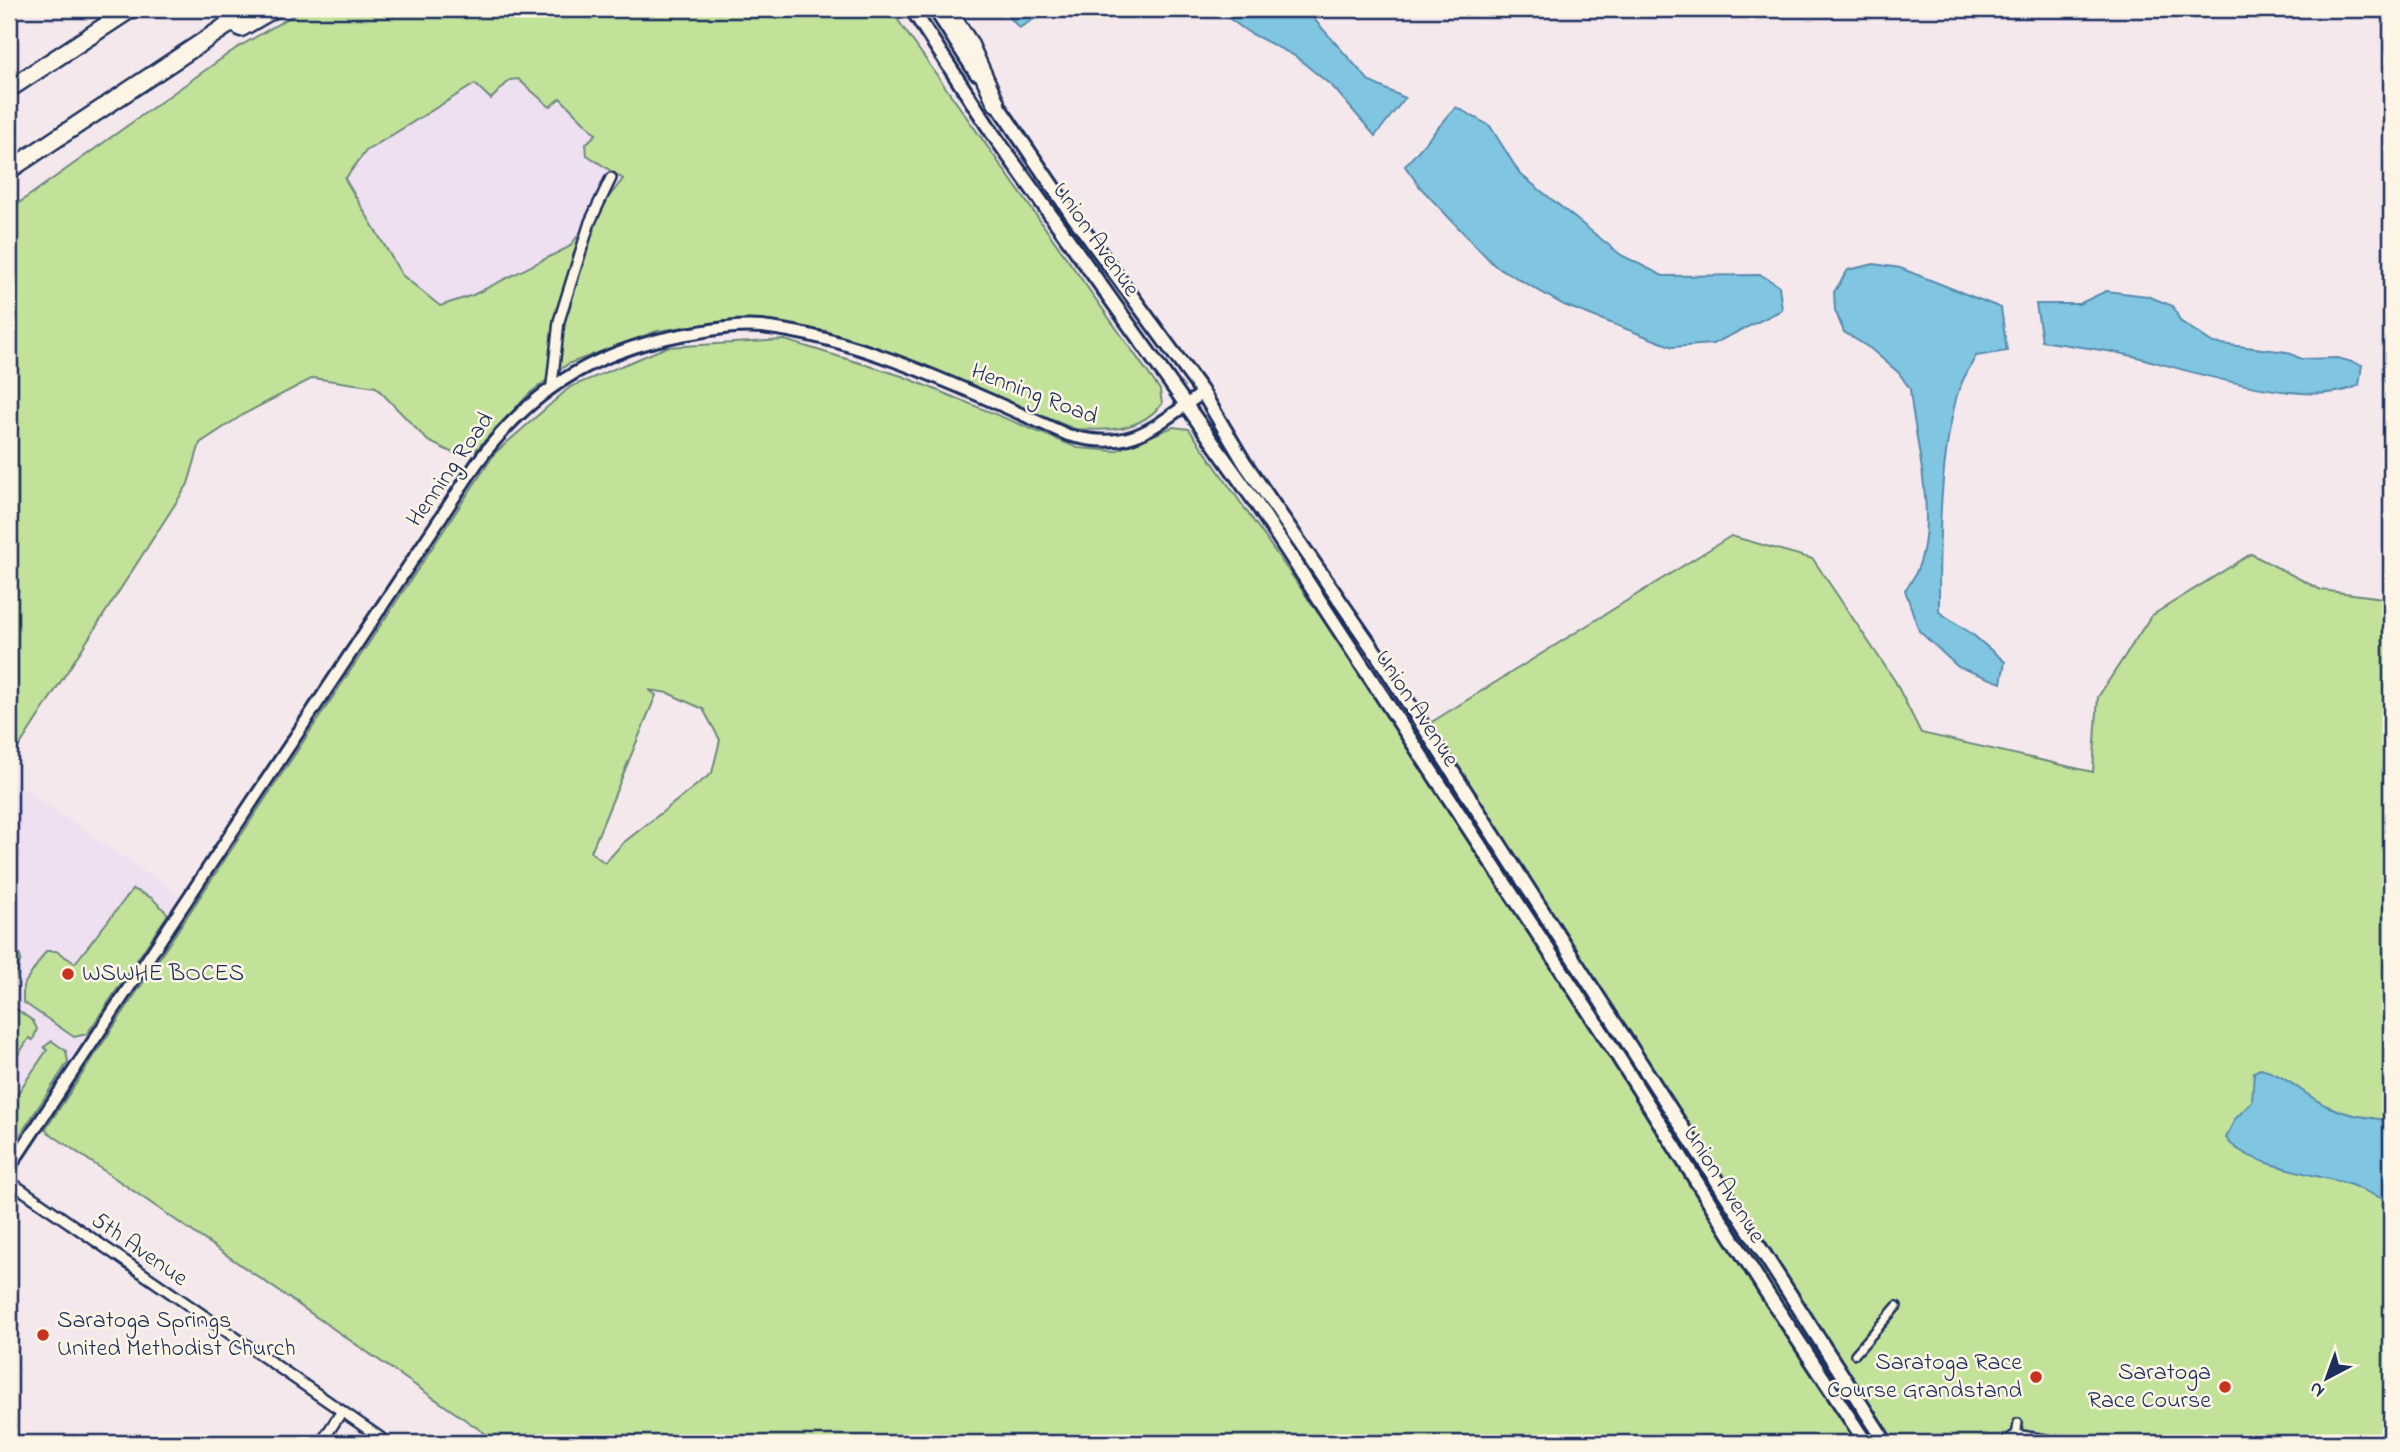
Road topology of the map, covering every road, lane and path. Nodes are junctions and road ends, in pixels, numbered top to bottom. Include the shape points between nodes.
1 (131, 9) edge
2 (252, 9) edge
3 (274, 9) edge
4 (912, 9) edge
5 (935, 9) edge
6 (947, 9) edge
7 (128, 88) junction
8 (9, 89) edge
9 (996, 103) junction
10 (9, 170) edge
11 (611, 178) dead end
12 (552, 385) junction
13 (1203, 393) junction
14 (1186, 404) junction
15 (9, 1168) edge
16 (9, 1181) edge
17 (1897, 1307) dead end
18 (1855, 1354) dead end
19 (342, 1411) junction
20 (2018, 1423) dead end
21 (2015, 1439) edge
22 (321, 1443) edge
23 (388, 1443) edge
24 (1866, 1443) edge
25 (1886, 1443) edge
26 (2003, 1443) edge
27 (2070, 1443) edge

1 - 8 highway
2 - 7 highway
3 - 7 highway via 173,68
4 - 14 main road, Union Avenue via 993,134
5 - 9 main road, Union Avenue
6 - 9 highway via 969,43
7 - 10 highway
9 - 13 main road, Union Avenue
11 - 12 street via 590,222 559,321
12 - 14 street, Henning Road via 600,359 647,342 729,327 762,327 856,347 1068,435 1096,442 1111,443 1141,434
12 - 15 street, Henning Road via 520,412 477,463
13 - 14 street, Henning Road
13 - 25 main road, Union Avenue
14 - 24 main road, Union Avenue via 1256,503 1618,1055
16 - 19 street, 5th Avenue
17 - 18 street
19 - 22 street
19 - 23 street, 5th Avenue
20 - 21 street
21 - 26 street
21 - 27 street

